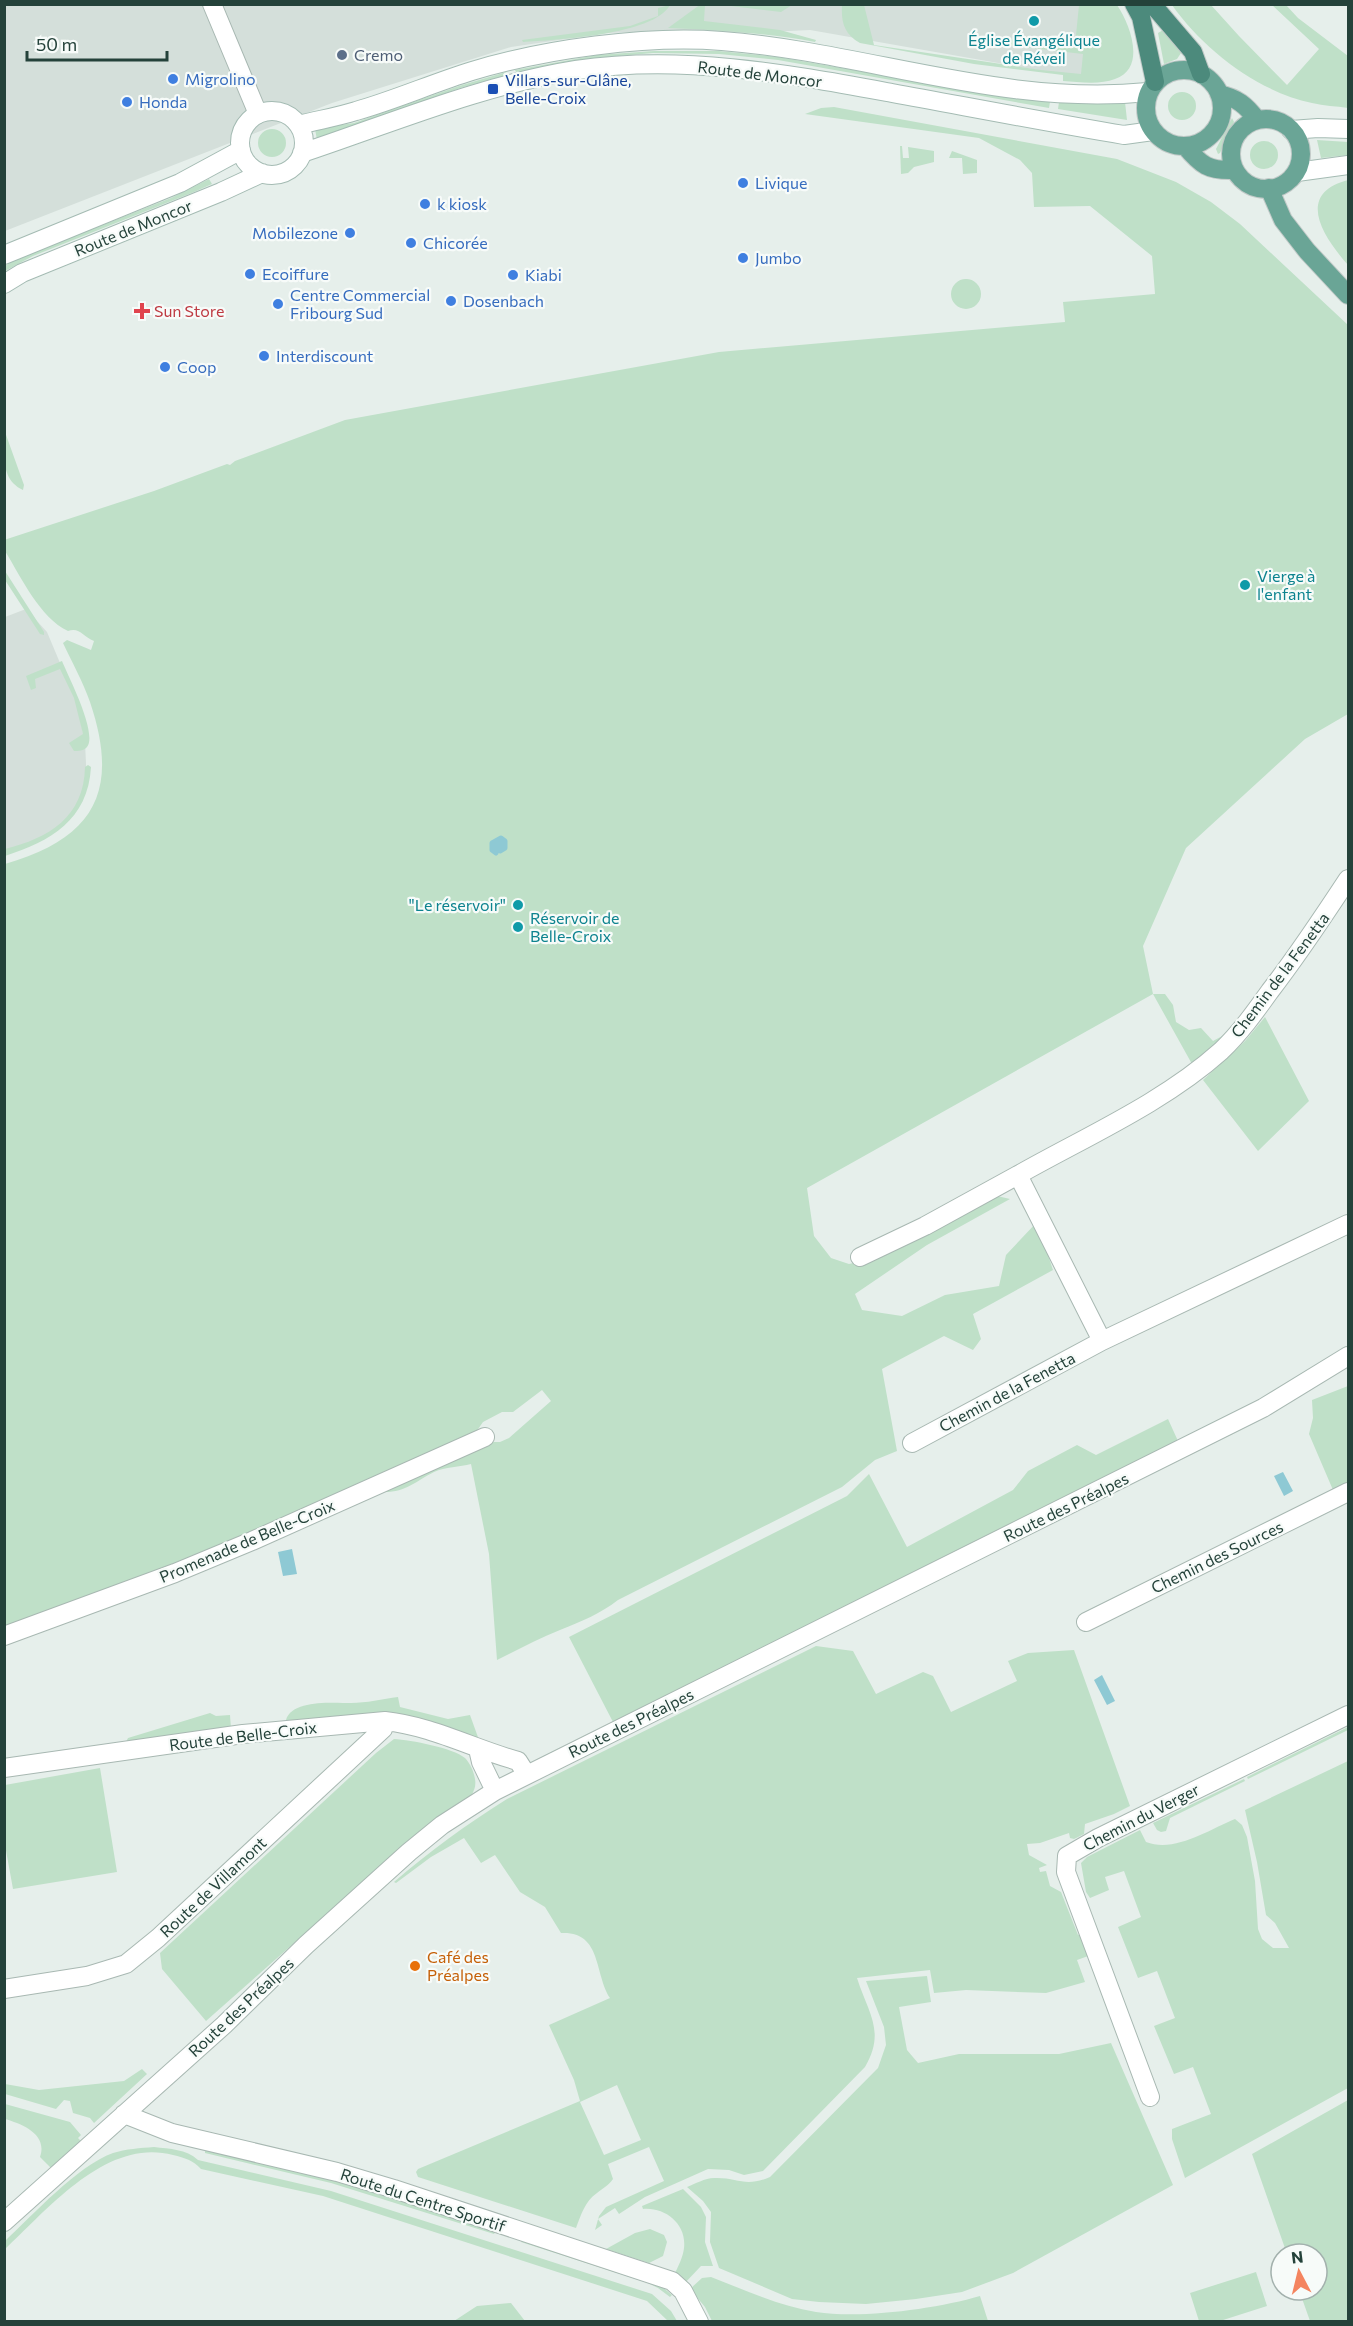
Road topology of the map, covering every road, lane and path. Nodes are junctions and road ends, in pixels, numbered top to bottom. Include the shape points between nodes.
1 (212, 4) edge
2 (1134, 4) edge
3 (1152, 4) edge
4 (1201, 74) junction
5 (1152, 87) junction
6 (1219, 94) junction
7 (258, 114) junction
8 (1257, 120) junction
9 (299, 125) junction
10 (1348, 129) edge
11 (1292, 130) junction
12 (1153, 131) junction
13 (1185, 146) junction
14 (241, 150) junction
15 (302, 153) junction
16 (1348, 165) edge
17 (1234, 170) junction
18 (1297, 171) junction
19 (262, 173) junction
20 (1269, 188) junction
21 (4, 255) edge
22 (4, 284) edge
23 (1348, 296) edge
24 (1348, 879) edge
25 (1018, 1175) junction
26 (1348, 1224) edge
27 (860, 1257) dead end
28 (1102, 1341) junction
29 (1348, 1356) edge
30 (485, 1437) dead end
31 (912, 1443) dead end
32 (1348, 1492) edge
33 (1086, 1622) dead end
34 (4, 1636) edge
35 (1348, 1715) edge
36 (386, 1721) junction
37 (483, 1751) junction
38 (4, 1768) edge
39 (527, 1775) junction
40 (495, 1791) junction
41 (4, 1989) edge
42 (1150, 2097) dead end
43 (124, 2114) junction
44 (4, 2222) edge
45 (699, 2322) edge

1 - 7 street
2 - 5 highway via 1141,17
3 - 4 highway via 1193,52
4 - 5 main road via 1177,70 1165,74
4 - 6 main road via 1214,83
5 - 9 street, Route de Moncor via 1113,96 1055,94 973,84 777,48 683,40 584,47 509,62
5 - 12 main road via 1145,106
6 - 8 main road via 1245,105
6 - 13 main road via 1221,114 1213,133
7 - 9 street via 281,112
7 - 14 street via 242,132
8 - 11 main road via 1283,123
8 - 17 main road via 1248,123 1234,138
9 - 15 street via 304,141
10 - 11 street
11 - 18 main road via 1301,151
12 - 13 main road via 1173,145
12 - 15 street, Route de Moncor via 1124,135 797,76 719,66 628,66 577,70 513,83
13 - 17 main road via 1199,162 1216,171
14 - 19 street via 248,164
14 - 21 street, Route de Moncor via 180,183
15 - 19 street via 286,171
16 - 18 street
17 - 20 main road via 1257,188
18 - 20 main road via 1290,180
19 - 22 street, Route de Moncor
20 - 23 main road via 1283,220
24 - 25 street, Chemin de la Fenetta via 1239,1034 1220,1052 1152,1100
25 - 27 street, Chemin de la Fenetta
25 - 28 street
26 - 28 street, Chemin de la Fenetta
28 - 31 street, Chemin de la Fenetta
29 - 39 street, Route des Préalpes via 1253,1413
30 - 34 street, Promenade de Belle-Croix via 175,1573
32 - 33 street, Chemin des Sources
35 - 42 street, Chemin du Verger via 1067,1856 1066,1872
36 - 37 street, Route de Belle-Croix via 438,1733
36 - 38 street, Route de Belle-Croix via 243,1734
36 - 41 street, Route de Villamont via 383,1729 126,1964 87,1976
37 - 39 street, Route de Belle-Croix via 518,1761
37 - 40 street via 481,1762
39 - 40 street, Route des Préalpes
40 - 43 street, Route des Préalpes via 409,1852
43 - 44 street, Route des Préalpes
43 - 45 street, Route du Centre Sportif via 172,2133 400,2190 672,2281 683,2291

